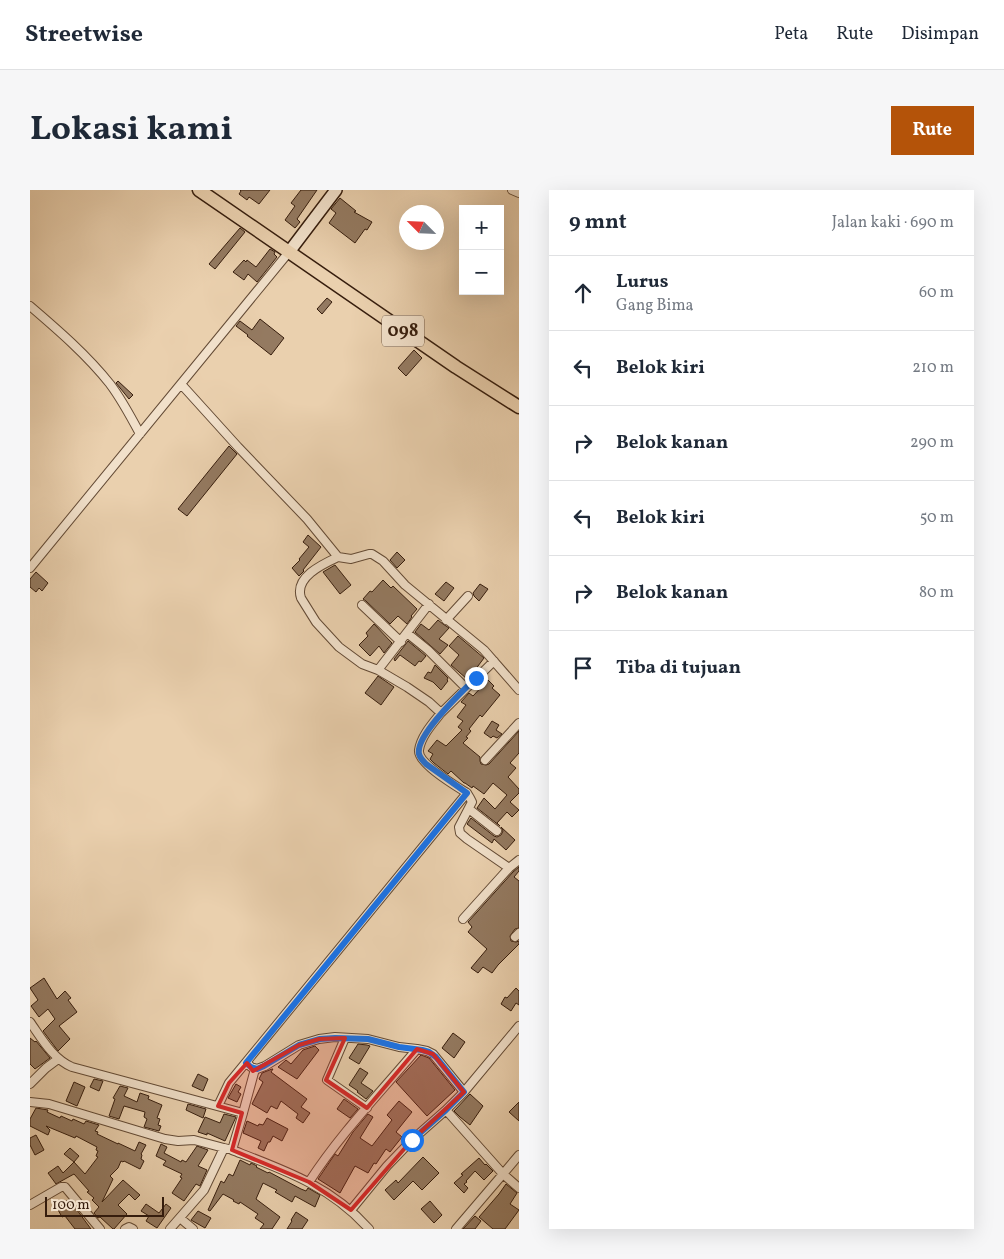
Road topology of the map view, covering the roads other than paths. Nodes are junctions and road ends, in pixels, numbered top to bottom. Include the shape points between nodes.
1 (201, 190) edge
2 (336, 190) edge
3 (512, 190) edge
4 (519, 193) edge
5 (288, 252) junction
6 (30, 306) edge
7 (181, 384) junction
8 (519, 407) edge
9 (140, 434) junction
10 (338, 557) junction
11 (30, 568) edge
12 (468, 596) dead end
13 (362, 604) dead end
14 (429, 604) junction
15 (446, 620) junction
16 (407, 633) junction
17 (401, 642) junction
18 (494, 661) junction
19 (378, 670) junction
20 (466, 688) junction
21 (519, 690) edge
22 (441, 713) junction
23 (519, 723) edge
24 (485, 760) dead end
25 (467, 793) junction
26 (469, 809) junction
27 (497, 831) dead end
28 (519, 860) edge
29 (509, 868) junction
30 (463, 919) dead end
31 (30, 1022) edge
32 (519, 1026) edge
33 (345, 1038) junction
34 (417, 1049) junction
35 (58, 1059) junction
36 (246, 1063) junction
37 (255, 1069) junction
38 (30, 1084) edge
39 (464, 1092) junction
40 (30, 1102) edge
41 (218, 1106) junction
42 (367, 1108) junction
43 (446, 1110) junction
44 (243, 1113) junction
45 (224, 1148) junction
46 (232, 1150) junction
47 (519, 1155) edge
48 (503, 1174) junction
49 (308, 1182) junction
50 (519, 1188) edge
51 (30, 1205) edge
52 (351, 1210) junction
53 (180, 1218) junction
54 (100, 1229) edge
55 (125, 1229) edge
56 (133, 1229) edge
57 (170, 1229) edge
58 (193, 1229) edge
59 (370, 1229) edge
60 (456, 1229) edge

1 - 5 main road, 098
2 - 5 main road
3 - 4 street
5 - 7 street
5 - 8 main road, 098
6 - 9 street via 103,375
7 - 9 street
7 - 10 street via 307,518
9 - 11 street
10 - 14 street via 351,560 372,554
10 - 19 street via 304,579 300,595 316,622 339,647 362,664
12 - 15 street
13 - 17 street
14 - 15 street
14 - 16 street
15 - 18 street
16 - 17 street
16 - 20 street
17 - 19 street
18 - 20 street
18 - 21 street
19 - 22 street
20 - 22 street
22 - 25 street via 422,740 419,754 426,764
23 - 24 street
25 - 26 street via 472,801
25 - 36 street
26 - 27 street
26 - 29 street via 460,824 460,833
28 - 29 street
29 - 30 street
31 - 35 street
32 - 39 street
33 - 34 street
33 - 37 street via 310,1041
33 - 42 street via 327,1080
34 - 39 street via 433,1054
34 - 42 street
35 - 38 street
35 - 41 street via 72,1067
36 - 37 street
36 - 41 street via 229,1083
37 - 44 street
39 - 43 street
40 - 45 street via 49,1104 165,1139 194,1140
41 - 44 street
42 - 49 street
43 - 48 street
43 - 52 street via 387,1166
44 - 46 street
45 - 46 street
45 - 53 street via 204,1190
46 - 49 street
47 - 48 street
48 - 50 street
48 - 60 street via 478,1198
49 - 52 street
51 - 54 street via 65,1187
52 - 59 street
53 - 57 street
53 - 58 street
55 - 56 street

